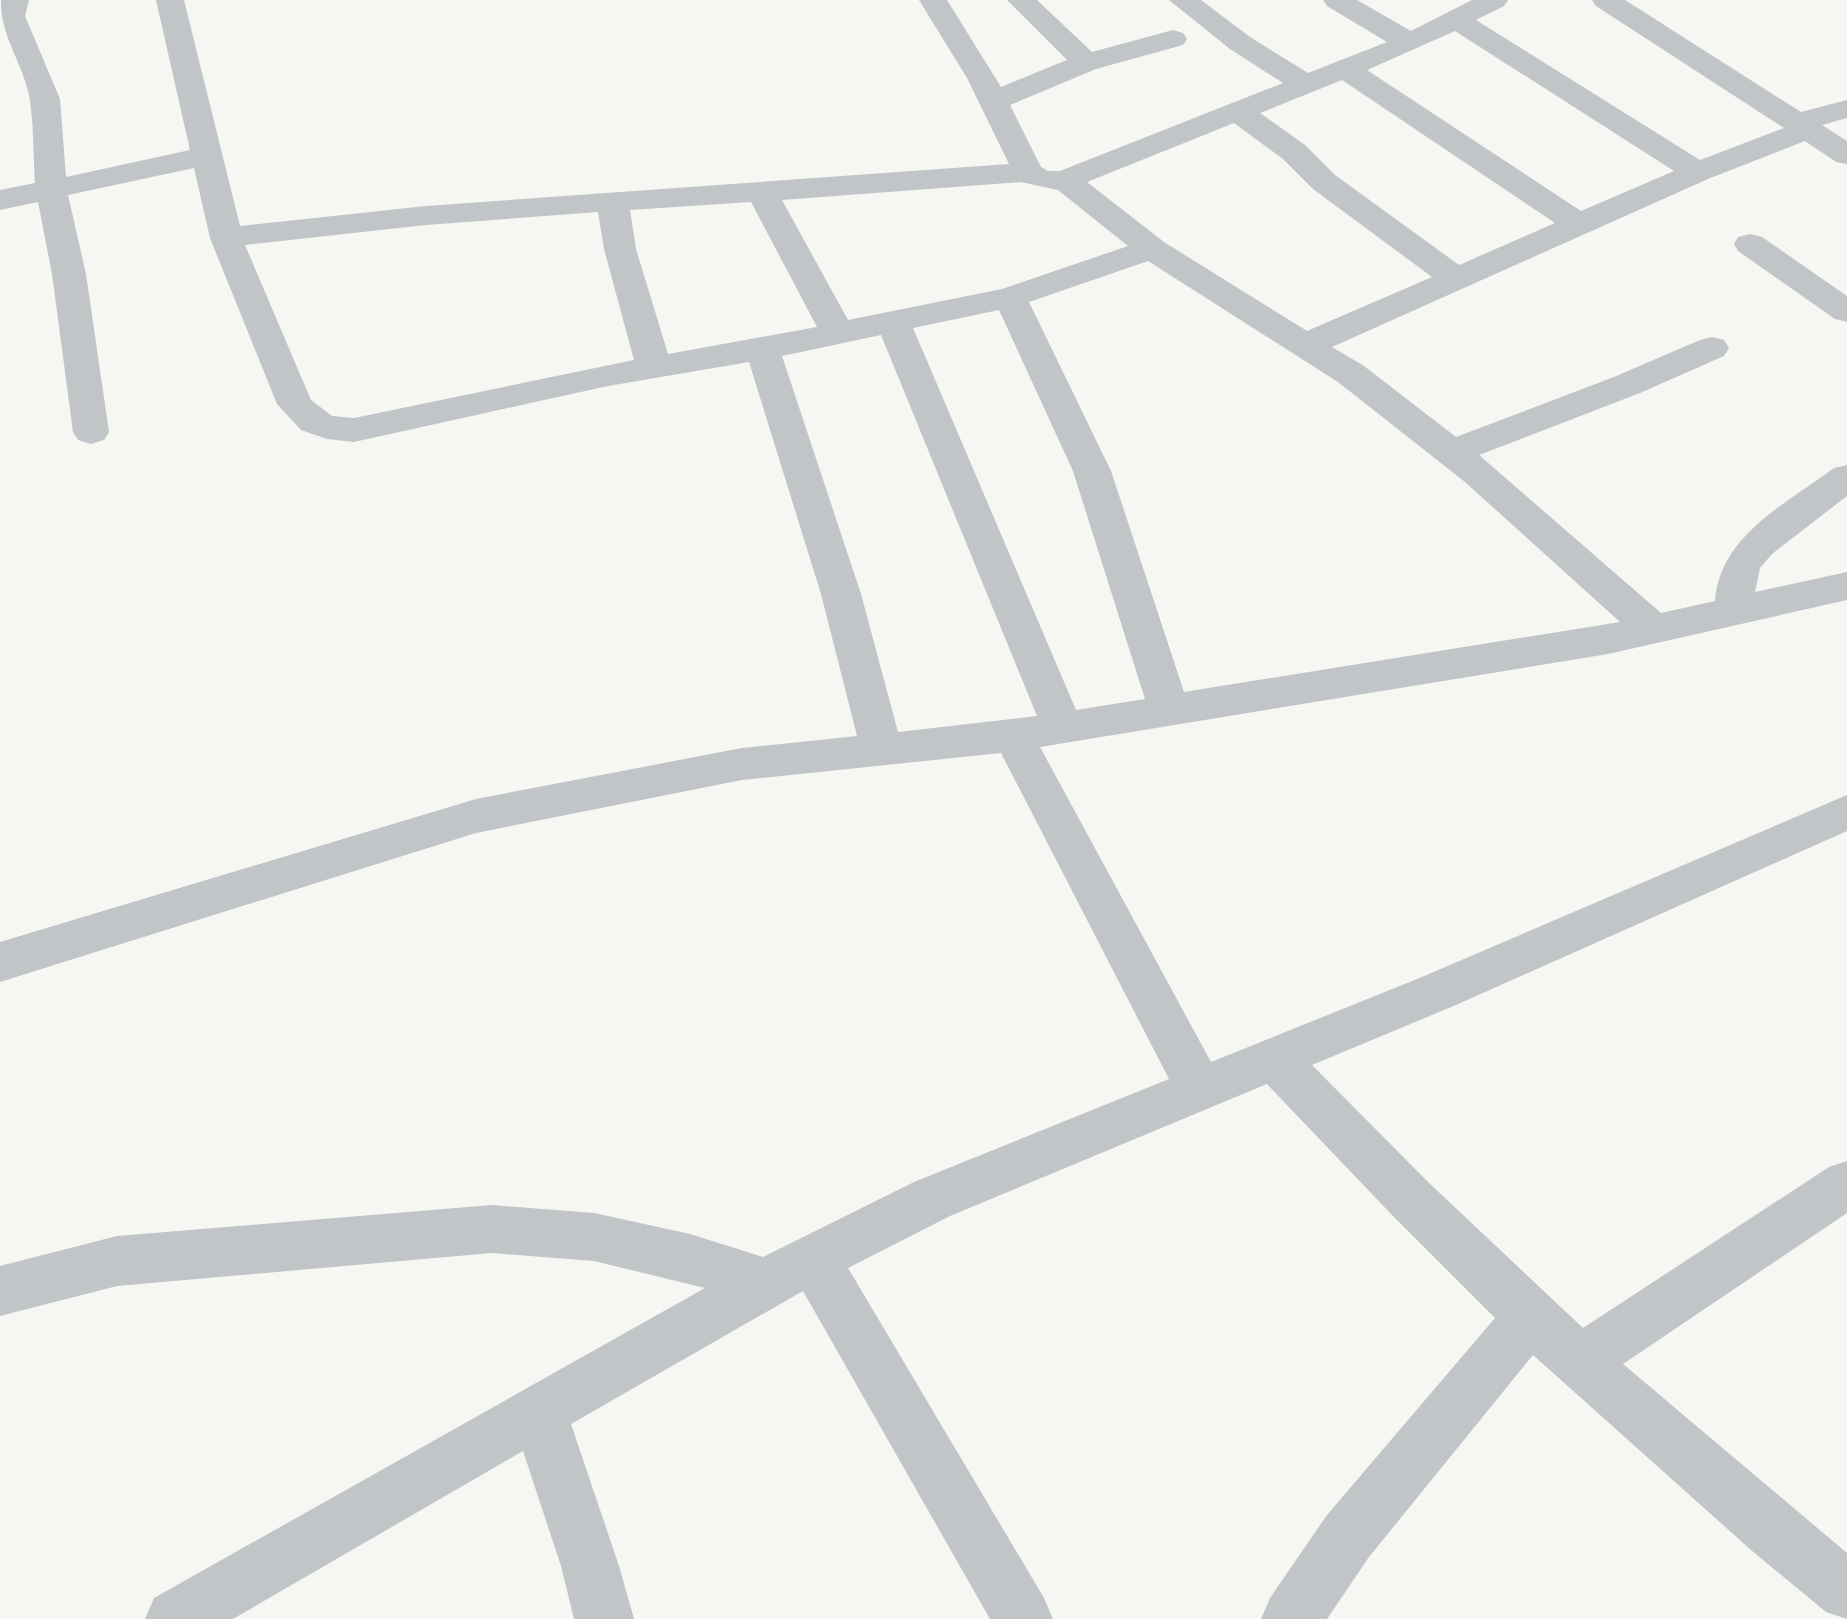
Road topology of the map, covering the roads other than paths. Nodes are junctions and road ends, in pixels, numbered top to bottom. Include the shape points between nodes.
1 (15, 0) edge
2 (170, 0) edge
3 (933, 0) edge
4 (1021, 0) edge
5 (1183, 0) edge
6 (1337, 0) edge
7 (1494, 0) edge
8 (1606, 0) edge
9 (1458, 21) junction
10 (1173, 39) dead end
11 (1410, 43) junction
12 (1086, 63) junction
13 (1345, 69) junction
14 (1306, 85) junction
15 (993, 101) junction
16 (1847, 109) edge
17 (1238, 112) junction
18 (1802, 126) junction
19 (1847, 155) edge
20 (208, 156) junction
21 (1028, 172) junction
22 (1697, 172) junction
23 (1065, 180) junction
24 (51, 188) junction
25 (761, 192) junction
26 (0, 200) edge
27 (612, 201) junction
28 (1580, 225) junction
29 (226, 238) junction
30 (1750, 244) dead end
31 (1152, 249) junction
32 (1458, 280) junction
33 (1010, 297) junction
34 (1847, 312) edge
35 (893, 322) junction
36 (838, 333) junction
37 (1306, 345) junction
38 (1712, 348) dead end
39 (762, 349) junction
40 (654, 367) junction
41 (91, 432) dead end
42 (1452, 452) junction
43 (1847, 477) edge
44 (1847, 586) edge
45 (1734, 611) junction
46 (1654, 629) junction
47 (1169, 709) junction
48 (1062, 726) junction
49 (1013, 736) junction
50 (882, 750) junction
51 (1847, 812) edge
52 (0, 962) edge
53 (1274, 1058) junction
54 (1200, 1089) junction
55 (1847, 1184) edge
56 (813, 1258) junction
57 (765, 1283) junction
58 (0, 1291) edge
59 (1532, 1315) junction
60 (1581, 1360) junction
61 (539, 1413) junction
62 (1847, 1591) edge
63 (175, 1619) edge
64 (604, 1619) edge
65 (1023, 1619) edge
66 (1291, 1619) edge

1 - 24 street via 11,16 45,99
2 - 20 street
3 - 15 street
4 - 12 street
5 - 14 street
6 - 11 street
7 - 9 street
8 - 18 street
9 - 11 street
9 - 22 street
10 - 12 street
11 - 13 street
12 - 15 street
13 - 14 street
13 - 28 street
14 - 17 street
15 - 21 street
16 - 18 street
17 - 23 street
17 - 32 street
18 - 19 street
18 - 22 street
20 - 24 street
20 - 29 street
21 - 23 street via 1037,179
21 - 25 street
22 - 28 street
23 - 31 street
24 - 26 street
24 - 41 street
25 - 27 street
25 - 36 street
27 - 29 street via 414,214
27 - 40 street via 620,249
28 - 32 street
29 - 40 street via 295,404 309,421 326,428 354,430
30 - 34 street
31 - 33 street
31 - 37 street
32 - 37 street
33 - 35 street
33 - 47 street via 1092,471
35 - 36 street
35 - 48 street
36 - 39 street
37 - 42 street
38 - 42 street
39 - 40 street
39 - 50 street via 841,594
42 - 46 street
43 - 45 street via 1757,546 1742,564
44 - 45 street
45 - 46 street
46 - 47 street
47 - 48 street
48 - 49 street
49 - 50 street
49 - 54 street
50 - 52 street via 742,764 476,816
51 - 53 street
53 - 54 street
53 - 59 street via 1374,1166
54 - 56 street via 932,1199
55 - 60 street
56 - 57 street
56 - 65 street
57 - 58 street via 594,1237 492,1229 117,1261
57 - 61 street
59 - 60 street
59 - 66 street via 1348,1536
60 - 62 street via 1744,1509
61 - 63 street
61 - 64 street

